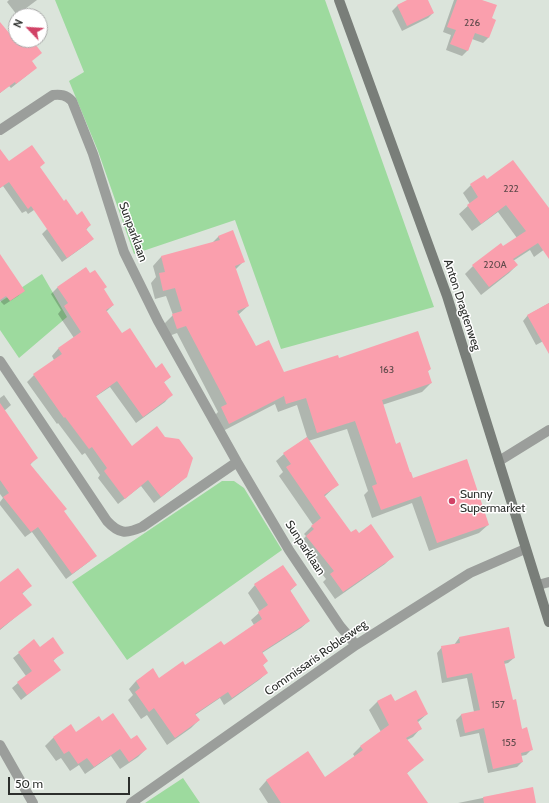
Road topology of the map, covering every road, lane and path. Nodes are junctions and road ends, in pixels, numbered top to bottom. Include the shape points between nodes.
1 (339, 0) edge
2 (0, 130) edge
3 (0, 361) edge
4 (549, 430) edge
5 (499, 461) junction
6 (237, 462) junction
7 (525, 549) junction
8 (549, 582) edge
9 (538, 585) junction
10 (549, 622) edge
11 (356, 645) junction
12 (0, 745) edge
13 (33, 803) edge
14 (131, 803) edge

1 - 5 main road, Anton Dragtenweg via 447,296
2 - 6 street, Sunparklaan via 53,95 61,94 72,101 93,154 124,252 158,321
3 - 6 street via 114,528 124,532 142,527
4 - 5 street
5 - 7 main road, Anton Dragtenweg
6 - 11 street, Sunparklaan via 289,550 340,626
7 - 9 main road, Anton Dragtenweg
7 - 11 street, Commissaris Roblesweg via 470,573
8 - 9 street
9 - 10 main road, Anton Dragtenweg
11 - 14 street, Commissaris Roblesweg
12 - 13 street

